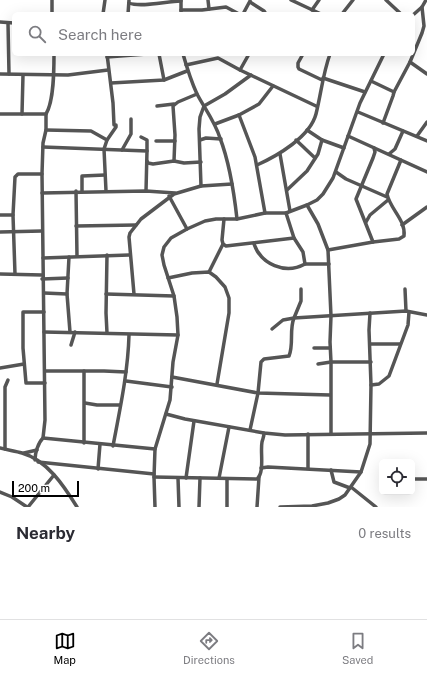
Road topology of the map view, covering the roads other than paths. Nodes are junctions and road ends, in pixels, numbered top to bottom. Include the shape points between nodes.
1 (52, 0) edge
2 (104, 0) edge
3 (181, 0) edge
4 (208, 0) edge
5 (291, 0) edge
6 (319, 0) edge
7 (354, 0) edge
8 (386, 0) edge
9 (419, 0) edge
10 (250, 1) edge
11 (425, 1) edge
12 (129, 2) edge
13 (155, 2) edge
14 (422, 7) junction
15 (209, 9) junction
16 (312, 10) junction
17 (52, 12) edge
18 (104, 12) edge
19 (128, 12) edge
20 (181, 12) edge
21 (236, 12) edge
22 (244, 12) edge
23 (265, 12) edge
24 (316, 12) edge
25 (344, 12) edge
26 (399, 12) edge
27 (415, 13) edge
28 (0, 22) edge
29 (8, 23) junction
30 (12, 23) edge
31 (415, 45) edge
32 (54, 56) edge
33 (107, 56) edge
34 (159, 56) edge
35 (184, 56) edge
36 (219, 56) edge
37 (248, 56) edge
38 (302, 56) edge
39 (329, 56) edge
40 (383, 56) edge
41 (412, 56) edge
42 (410, 62) junction
43 (186, 65) junction
44 (108, 70) junction
45 (240, 70) junction
46 (187, 71) junction
47 (0, 74) edge
48 (9, 74) junction
49 (427, 74) edge
50 (23, 75) junction
51 (54, 75) junction
52 (251, 75) junction
53 (323, 79) junction
54 (164, 80) junction
55 (371, 80) junction
56 (111, 83) junction
57 (273, 86) junction
58 (365, 92) junction
59 (394, 92) junction
60 (197, 94) junction
61 (174, 104) junction
62 (157, 106) dead end
63 (204, 106) junction
64 (316, 106) junction
65 (358, 112) junction
66 (0, 114) edge
67 (22, 114) junction
68 (46, 114) junction
69 (239, 115) junction
70 (131, 119) dead end
71 (427, 122) edge
72 (383, 123) junction
73 (215, 124) junction
74 (46, 130) junction
75 (307, 130) junction
76 (403, 131) junction
77 (348, 136) junction
78 (417, 136) junction
79 (141, 137) dead end
80 (221, 139) junction
81 (107, 140) junction
82 (200, 140) junction
83 (296, 140) junction
84 (322, 140) junction
85 (156, 141) dead end
86 (176, 141) junction
87 (427, 141) edge
88 (43, 147) junction
89 (344, 148) junction
90 (374, 148) junction
91 (104, 149) junction
92 (122, 150) junction
93 (147, 151) junction
94 (280, 154) junction
95 (389, 154) junction
96 (315, 158) junction
97 (401, 160) junction
98 (147, 161) junction
99 (174, 161) junction
100 (201, 162) junction
101 (257, 165) junction
102 (336, 172) junction
103 (427, 172) edge
104 (42, 174) junction
105 (105, 175) junction
106 (232, 184) junction
107 (361, 185) junction
108 (201, 186) junction
109 (288, 190) junction
110 (76, 191) junction
111 (82, 191) junction
112 (106, 191) junction
113 (146, 191) junction
114 (42, 192) junction
115 (176, 193) junction
116 (169, 196) junction
117 (388, 198) junction
118 (307, 205) junction
119 (427, 207) edge
120 (290, 211) junction
121 (265, 212) junction
122 (286, 213) junction
123 (0, 215) edge
124 (14, 215) junction
125 (224, 219) junction
126 (237, 219) junction
127 (366, 223) junction
128 (402, 224) junction
129 (136, 225) junction
130 (76, 226) junction
131 (187, 229) junction
132 (15, 231) junction
133 (42, 231) junction
134 (0, 232) edge
135 (294, 238) junction
136 (373, 242) junction
137 (223, 244) junction
138 (254, 244) junction
139 (328, 250) junction
140 (107, 255) junction
141 (129, 255) junction
142 (77, 256) junction
143 (69, 257) junction
144 (43, 258) junction
145 (305, 264) junction
146 (329, 264) junction
147 (208, 272) junction
148 (0, 274) edge
149 (15, 274) junction
150 (42, 277) junction
151 (68, 278) junction
152 (168, 278) junction
153 (301, 289) dead end
154 (405, 289) dead end
155 (44, 293) junction
156 (67, 294) junction
157 (106, 294) junction
158 (134, 294) junction
159 (174, 296) junction
160 (407, 311) junction
161 (44, 312) junction
162 (370, 313) junction
163 (427, 315) edge
164 (331, 316) junction
165 (294, 318) junction
166 (272, 329) dead end
167 (44, 332) junction
168 (70, 332) junction
169 (75, 332) junction
170 (107, 333) junction
171 (129, 335) junction
172 (178, 335) junction
173 (370, 344) junction
174 (400, 344) junction
175 (71, 345) dead end
176 (314, 348) dead end
177 (330, 348) junction
178 (331, 362) junction
179 (371, 362) junction
180 (24, 364) junction
181 (318, 364) dead end
182 (0, 368) edge
183 (45, 371) junction
184 (84, 371) junction
185 (126, 372) junction
186 (172, 377) junction
187 (8, 380) dead end
188 (126, 382) junction
189 (45, 383) junction
190 (217, 384) junction
191 (372, 384) junction
192 (172, 387) junction
193 (258, 392) junction
194 (330, 395) junction
195 (85, 403) junction
196 (120, 406) junction
197 (166, 414) junction
198 (194, 421) junction
199 (229, 427) junction
200 (250, 430) junction
201 (427, 432) edge
202 (264, 433) junction
203 (308, 434) junction
204 (331, 434) junction
205 (370, 434) junction
206 (43, 438) junction
207 (84, 443) junction
208 (100, 444) junction
209 (113, 446) junction
210 (0, 448) edge
211 (5, 449) junction
212 (155, 449) junction
213 (37, 450) junction
214 (23, 453) junction
215 (37, 461) junction
216 (261, 468) junction
217 (308, 468) junction
218 (98, 469) junction
219 (332, 470) junction
220 (361, 472) junction
221 (54, 475) junction
222 (154, 476) junction
223 (259, 477) junction
224 (178, 478) junction
225 (186, 478) junction
226 (200, 478) junction
227 (219, 478) junction
228 (227, 479) junction
229 (415, 479) edge
230 (427, 479) edge
231 (350, 488) junction
232 (0, 492) edge
233 (28, 507) edge
234 (77, 507) edge
235 (155, 507) edge
236 (179, 507) edge
237 (199, 507) edge
238 (227, 507) edge
239 (257, 507) edge
240 (280, 507) edge
241 (376, 507) edge

1 - 17 street
2 - 18 street
3 - 13 street
3 - 20 street
4 - 15 street
5 - 16 street
6 - 16 street
7 - 25 street
8 - 26 street
9 - 11 street
10 - 22 street
10 - 23 street
11 - 14 street
12 - 13 street via 133,5
12 - 19 street
14 - 27 street
14 - 31 street via 424,26
15 - 20 street
15 - 21 street via 226,7
16 - 24 street
28 - 29 street
29 - 30 street
29 - 48 street
32 - 51 street
33 - 44 street
34 - 54 street
35 - 43 street
36 - 43 street
36 - 45 street
37 - 45 street
38 - 53 street via 298,63 299,69
39 - 53 street
40 - 55 street
41 - 42 street
42 - 49 street
42 - 59 street
43 - 46 street
44 - 51 street
44 - 56 street
45 - 52 street
46 - 54 street
46 - 60 street
47 - 48 street
48 - 50 street
50 - 51 street
50 - 67 street
51 - 68 street via 50,106
52 - 57 street
52 - 63 street
53 - 58 street
53 - 64 street
54 - 56 street
55 - 58 street
55 - 59 street
56 - 81 street via 116,127
57 - 64 street
57 - 69 street via 259,104
58 - 65 street
59 - 72 street
60 - 61 street
60 - 63 street
61 - 62 street
61 - 86 street
63 - 73 street
63 - 82 street via 200,117
64 - 75 street via 314,119
65 - 72 street
65 - 77 street
66 - 67 street
67 - 68 street
68 - 74 street
69 - 73 street
69 - 101 street
70 - 92 street via 131,134
71 - 78 street
72 - 76 street
73 - 80 street
74 - 81 street via 91,131
74 - 88 street
75 - 83 street
75 - 84 street
76 - 78 street
76 - 95 street via 395,149
77 - 89 street
77 - 90 street
78 - 87 street
79 - 93 street via 147,140
80 - 82 street
80 - 106 street
81 - 91 street
82 - 100 street
83 - 94 street
83 - 96 street
84 - 89 street
84 - 96 street
85 - 86 street
86 - 99 street
88 - 91 street
88 - 104 street
89 - 102 street
90 - 95 street
90 - 107 street via 373,158
91 - 92 street
91 - 105 street
92 - 93 street
93 - 98 street
94 - 101 street
94 - 109 street
95 - 97 street
96 - 109 street via 302,177
97 - 103 street
97 - 117 street via 388,190
98 - 99 street via 153,164
98 - 113 street
99 - 100 street
100 - 108 street
101 - 121 street
102 - 107 street
102 - 118 street via 323,194
104 - 114 street
104 - 124 street via 16,176
105 - 111 street via 82,176
105 - 112 street
106 - 108 street
106 - 126 street
107 - 117 street
107 - 127 street via 356,199
108 - 115 street
109 - 120 street
110 - 111 street
110 - 114 street
110 - 130 street
111 - 112 street
112 - 113 street
113 - 115 street
114 - 133 street
115 - 116 street
116 - 129 street
116 - 131 street
117 - 127 street via 370,215
117 - 128 street
118 - 120 street
118 - 139 street
119 - 128 street
120 - 122 street
121 - 122 street
121 - 126 street
122 - 135 street
123 - 124 street
124 - 132 street
125 - 126 street
125 - 131 street via 205,221
125 - 137 street
127 - 136 street
128 - 136 street via 405,234 401,239
129 - 130 street
129 - 141 street via 129,237
130 - 142 street
131 - 152 street via 171,238 164,247 162,255
132 - 133 street
132 - 134 street
132 - 149 street
133 - 144 street
135 - 138 street
135 - 145 street via 303,252
136 - 139 street
137 - 138 street
137 - 147 street
138 - 145 street via 261,256 276,267 297,267
139 - 146 street
140 - 141 street
140 - 142 street
140 - 157 street
141 - 158 street
142 - 143 street
143 - 144 street
143 - 151 street
144 - 150 street
145 - 146 street
146 - 164 street
147 - 152 street
147 - 190 street via 222,282 229,298 229,313
148 - 149 street
149 - 150 street
150 - 151 street
150 - 155 street
151 - 156 street
152 - 159 street
153 - 165 street via 301,301
154 - 160 street
155 - 156 street
155 - 161 street
156 - 168 street
157 - 158 street
157 - 170 street
158 - 159 street
159 - 172 street
160 - 162 street
160 - 163 street
160 - 174 street via 408,325
161 - 167 street
161 - 180 street via 23,312
162 - 164 street
162 - 173 street
164 - 165 street
164 - 177 street
165 - 166 street via 283,320
165 - 193 street via 290,353 287,357 262,360
167 - 168 street
167 - 183 street
168 - 169 street
169 - 170 street
169 - 175 street
170 - 171 street
171 - 172 street
171 - 185 street
172 - 186 street
173 - 174 street
173 - 179 street
174 - 191 street via 389,376 379,384
176 - 177 street
177 - 178 street
178 - 179 street
178 - 181 street
178 - 194 street
179 - 191 street
180 - 182 street
180 - 189 street via 26,383
183 - 184 street
183 - 189 street
184 - 185 street
184 - 195 street
185 - 188 street
186 - 190 street
186 - 192 street
187 - 211 street via 5,387
188 - 192 street
188 - 196 street
189 - 206 street
190 - 193 street
191 - 205 street
192 - 197 street
193 - 194 street
193 - 200 street
194 - 204 street
195 - 196 street
195 - 207 street
196 - 209 street
197 - 198 street
197 - 212 street
198 - 199 street
198 - 225 street
199 - 200 street
199 - 227 street
200 - 202 street
201 - 205 street
202 - 203 street
202 - 216 street
203 - 204 street
203 - 217 street
204 - 205 street
205 - 220 street via 369,448
206 - 207 street
206 - 213 street
207 - 208 street
208 - 209 street
208 - 218 street
209 - 212 street
210 - 211 street
211 - 214 street
212 - 222 street
213 - 214 street
213 - 215 street
214 - 215 street
215 - 218 street
215 - 221 street
216 - 217 street
216 - 223 street
217 - 219 street
218 - 222 street
219 - 220 street
219 - 231 street via 334,482
220 - 231 street
221 - 233 street
221 - 234 street
222 - 224 street
222 - 235 street
223 - 228 street
223 - 239 street
224 - 225 street
224 - 236 street
225 - 226 street
226 - 227 street
226 - 237 street
227 - 228 street
228 - 238 street
229 - 230 street
231 - 240 street via 339,499 328,503
231 - 241 street
232 - 233 street

